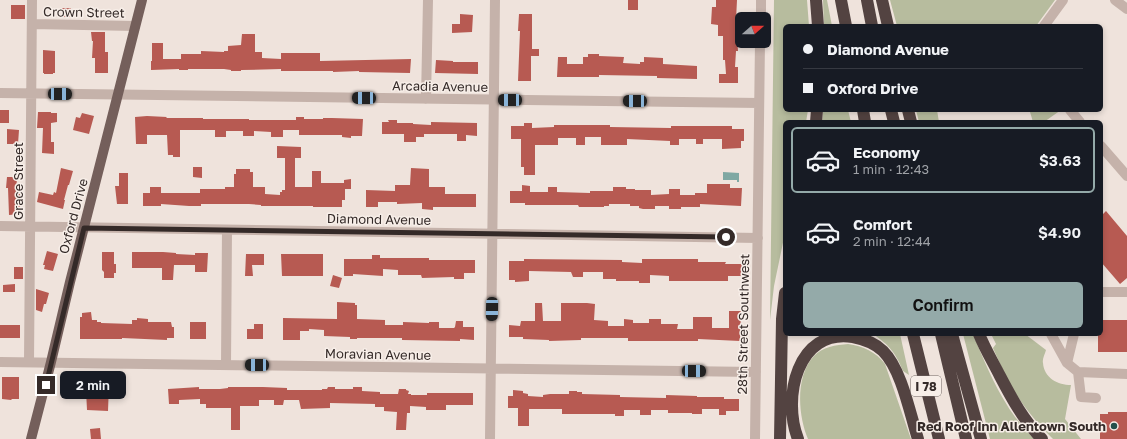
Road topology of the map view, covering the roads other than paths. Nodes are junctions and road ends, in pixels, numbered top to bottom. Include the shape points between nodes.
1 (32, 0) edge
2 (142, 0) edge
3 (428, 0) edge
4 (495, 0) edge
5 (761, 0) edge
6 (816, 0) edge
7 (841, 0) edge
8 (867, 0) edge
9 (882, 0) edge
10 (1063, 0) edge
11 (1115, 0) edge
12 (1127, 9) edge
13 (760, 12) edge
14 (32, 24) junction
15 (818, 24) edge
16 (846, 24) edge
17 (872, 24) edge
18 (888, 24) edge
19 (1045, 24) edge
20 (135, 26) junction
21 (760, 48) edge
22 (0, 93) edge
23 (31, 93) junction
24 (118, 94) junction
25 (426, 99) junction
26 (494, 99) junction
27 (759, 103) junction
28 (1072, 112) edge
29 (1078, 120) edge
30 (1103, 148) edge
31 (1127, 176) edge
32 (0, 226) edge
33 (31, 227) junction
34 (84, 228) junction
35 (227, 230) junction
36 (493, 234) junction
37 (758, 238) junction
38 (1103, 292) edge
39 (1127, 292) edge
40 (783, 310) edge
41 (913, 336) edge
42 (941, 336) edge
43 (953, 336) edge
44 (980, 336) edge
45 (1053, 336) edge
46 (1074, 336) edge
47 (0, 362) edge
48 (29, 362) junction
49 (51, 362) junction
50 (1067, 363) junction
51 (226, 365) junction
52 (491, 368) junction
53 (756, 372) junction
54 (1078, 372) junction
55 (1127, 374) edge
56 (1096, 398) dead end
57 (32, 439) edge
58 (490, 439) edge
59 (755, 439) edge
60 (780, 439) edge
61 (798, 439) edge
62 (918, 439) edge
63 (939, 439) edge
64 (966, 439) edge
65 (981, 439) edge
66 (1042, 439) edge

1 - 14 street, Grace Street
2 - 20 main road, Oxford Drive
3 - 25 street
4 - 26 street
5 - 13 street
6 - 15 highway
7 - 16 highway
8 - 17 highway
9 - 18 highway
10 - 19 street
11 - 12 street
14 - 20 street, Crown Street
14 - 23 street, Grace Street
20 - 24 main road, Oxford Drive
21 - 27 street, 28th Street Southwest
22 - 23 street, Arcadia Avenue
23 - 24 street, Arcadia Avenue
23 - 33 street, Grace Street
24 - 25 street, Arcadia Avenue
24 - 34 main road, Oxford Drive
25 - 26 street, Arcadia Avenue
26 - 27 street, Arcadia Avenue
26 - 36 street
27 - 37 street, 28th Street Southwest
28 - 29 street
30 - 31 street
32 - 33 street, Diamond Avenue
33 - 34 street, Diamond Avenue
33 - 48 street, Grace Street
34 - 35 street, Diamond Avenue
34 - 49 main road, Oxford Drive
35 - 36 street, Diamond Avenue
35 - 51 street
36 - 37 street, Diamond Avenue
36 - 52 street
37 - 53 street, 28th Street Southwest
38 - 39 street
40 - 60 highway
41 - 63 highway, I 78
42 - 64 highway, I 78
43 - 65 highway
44 - 66 highway via 1011,396 1030,426
45 - 50 street
46 - 50 street
47 - 48 street, Moravian Avenue
48 - 49 street, Moravian Avenue
49 - 51 street, Moravian Avenue
49 - 57 main road, Oxford Drive
50 - 54 street
51 - 52 street, Moravian Avenue
52 - 53 street, Moravian Avenue
52 - 58 street
53 - 59 street, 28th Street Southwest
54 - 55 street
54 - 56 street via 1081,397
61 - 62 highway via 793,424 792,397 801,361 823,341 846,336 876,346 889,359 901,384

